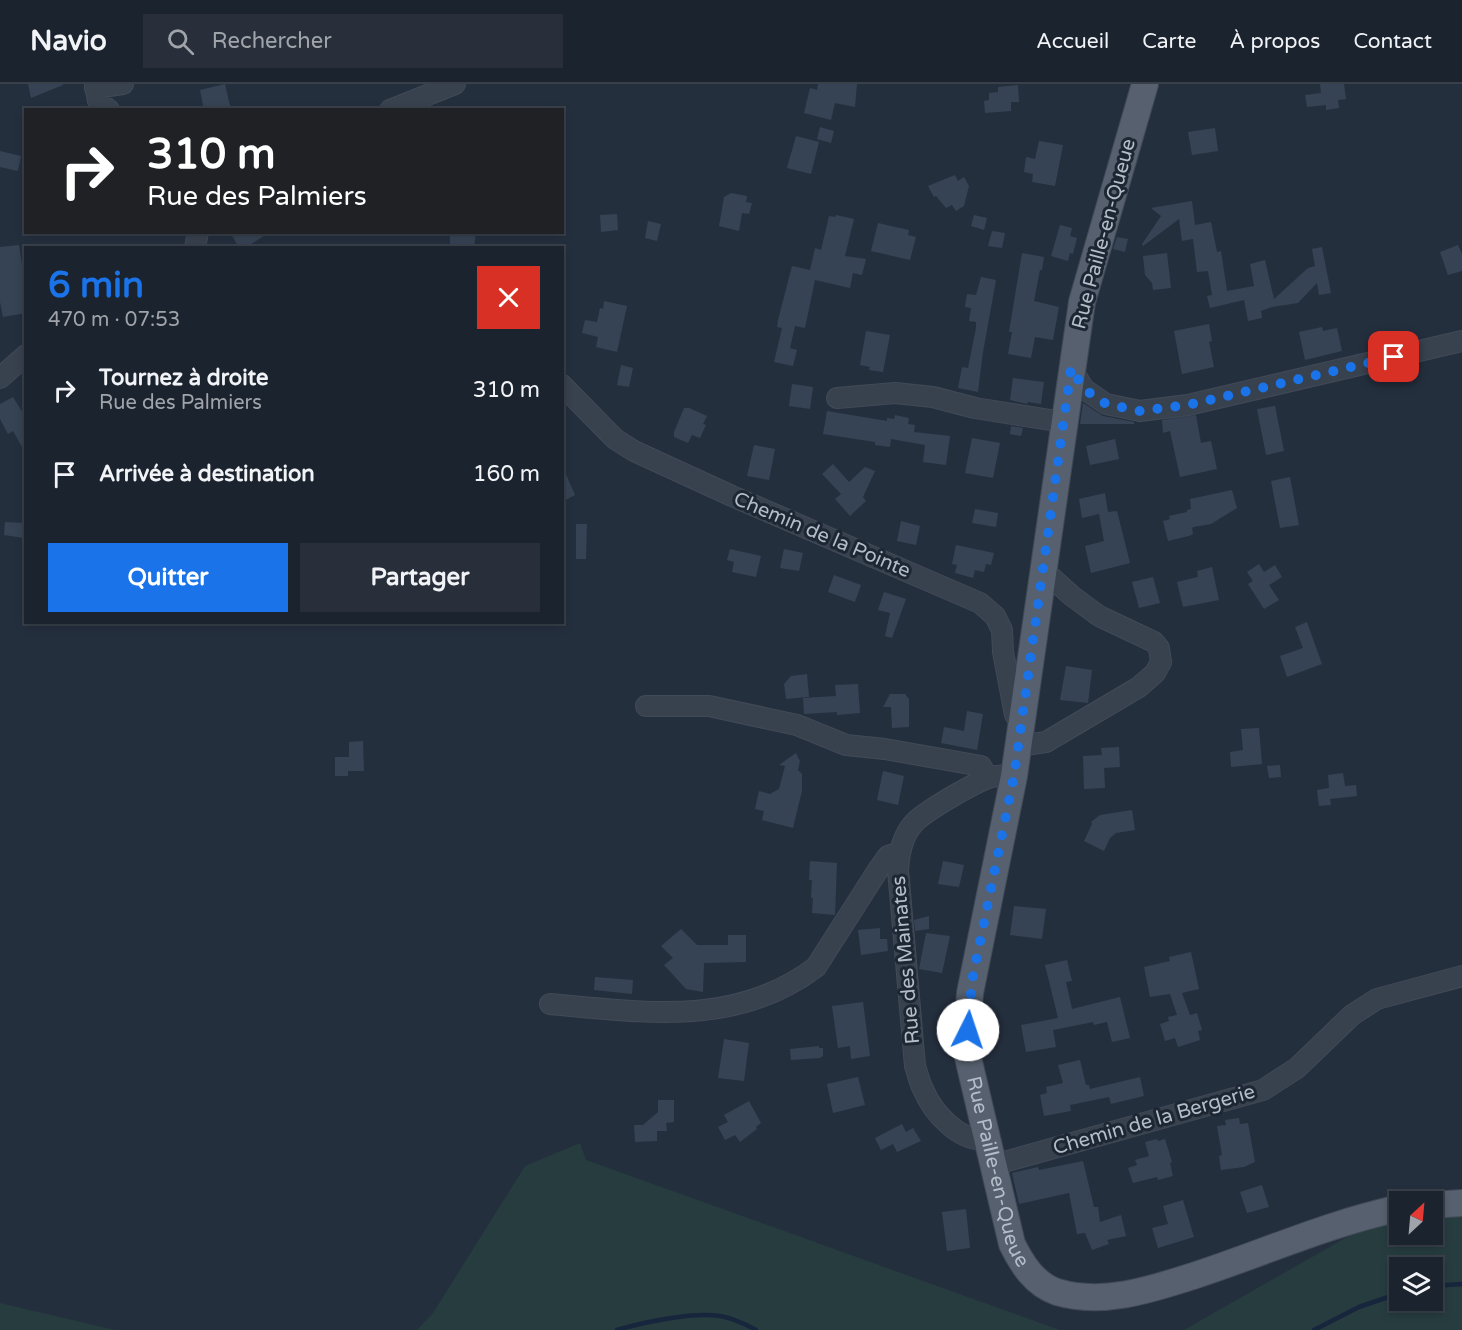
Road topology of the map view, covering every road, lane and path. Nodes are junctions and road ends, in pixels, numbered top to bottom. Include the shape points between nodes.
1 (123, 84) edge
2 (455, 84) edge
3 (1145, 84) edge
4 (95, 86) edge
5 (107, 108) edge
6 (395, 108) edge
7 (1462, 342) edge
8 (24, 357) edge
9 (1071, 368) junction
10 (0, 378) edge
11 (564, 388) edge
12 (837, 398) dead end
13 (1063, 422) junction
14 (1043, 570) junction
15 (646, 706) dead end
16 (1022, 720) junction
17 (1018, 746) junction
18 (1014, 776) junction
19 (988, 778) junction
20 (900, 852) junction
21 (1462, 976) edge
22 (550, 1004) dead end
23 (987, 1139) junction
24 (993, 1165) junction
25 (1462, 1203) edge
26 (1443, 1204) edge
27 (1389, 1210) edge

1 - 4 street
2 - 6 street
3 - 9 main road, Rue Paille-en-Queue via 1082,302
4 - 5 street via 98,101
7 - 9 street via 1188,405 1140,411 1106,404 1084,389
8 - 10 street
9 - 13 main road, Rue Paille-en-Queue
11 - 16 street, Chemin de la Pointe via 615,439 634,451 980,603 995,616 1002,630 1015,715
12 - 13 street via 895,393 933,397
13 - 14 main road, Rue Paille-en-Queue
14 - 16 main road, Rue Paille-en-Queue
14 - 17 street via 1099,616 1154,642 1161,662 1140,687 1046,742
15 - 19 street via 709,706 797,724 846,745 981,766
16 - 17 main road, Rue Paille-en-Queue
17 - 18 main road, Rue Paille-en-Queue
18 - 19 street, Rue des Mainates
18 - 23 main road, Rue Paille-en-Queue via 970,993 966,1049
19 - 20 street, Rue des Mainates via 928,811 915,822
20 - 22 street via 888,856 816,967 770,995 731,1007 698,1011
20 - 23 street, Rue des Mainates via 898,870 915,1066 922,1090 936,1112 963,1135
21 - 24 street, Chemin de la Bergerie via 1377,999 1352,1015 1298,1068 1263,1090
23 - 24 main road, Rue Paille-en-Queue
24 - 27 main road, Rue Paille-en-Queue via 1012,1244 1022,1263 1035,1279 1056,1291 1080,1296 1142,1292
25 - 26 main road

